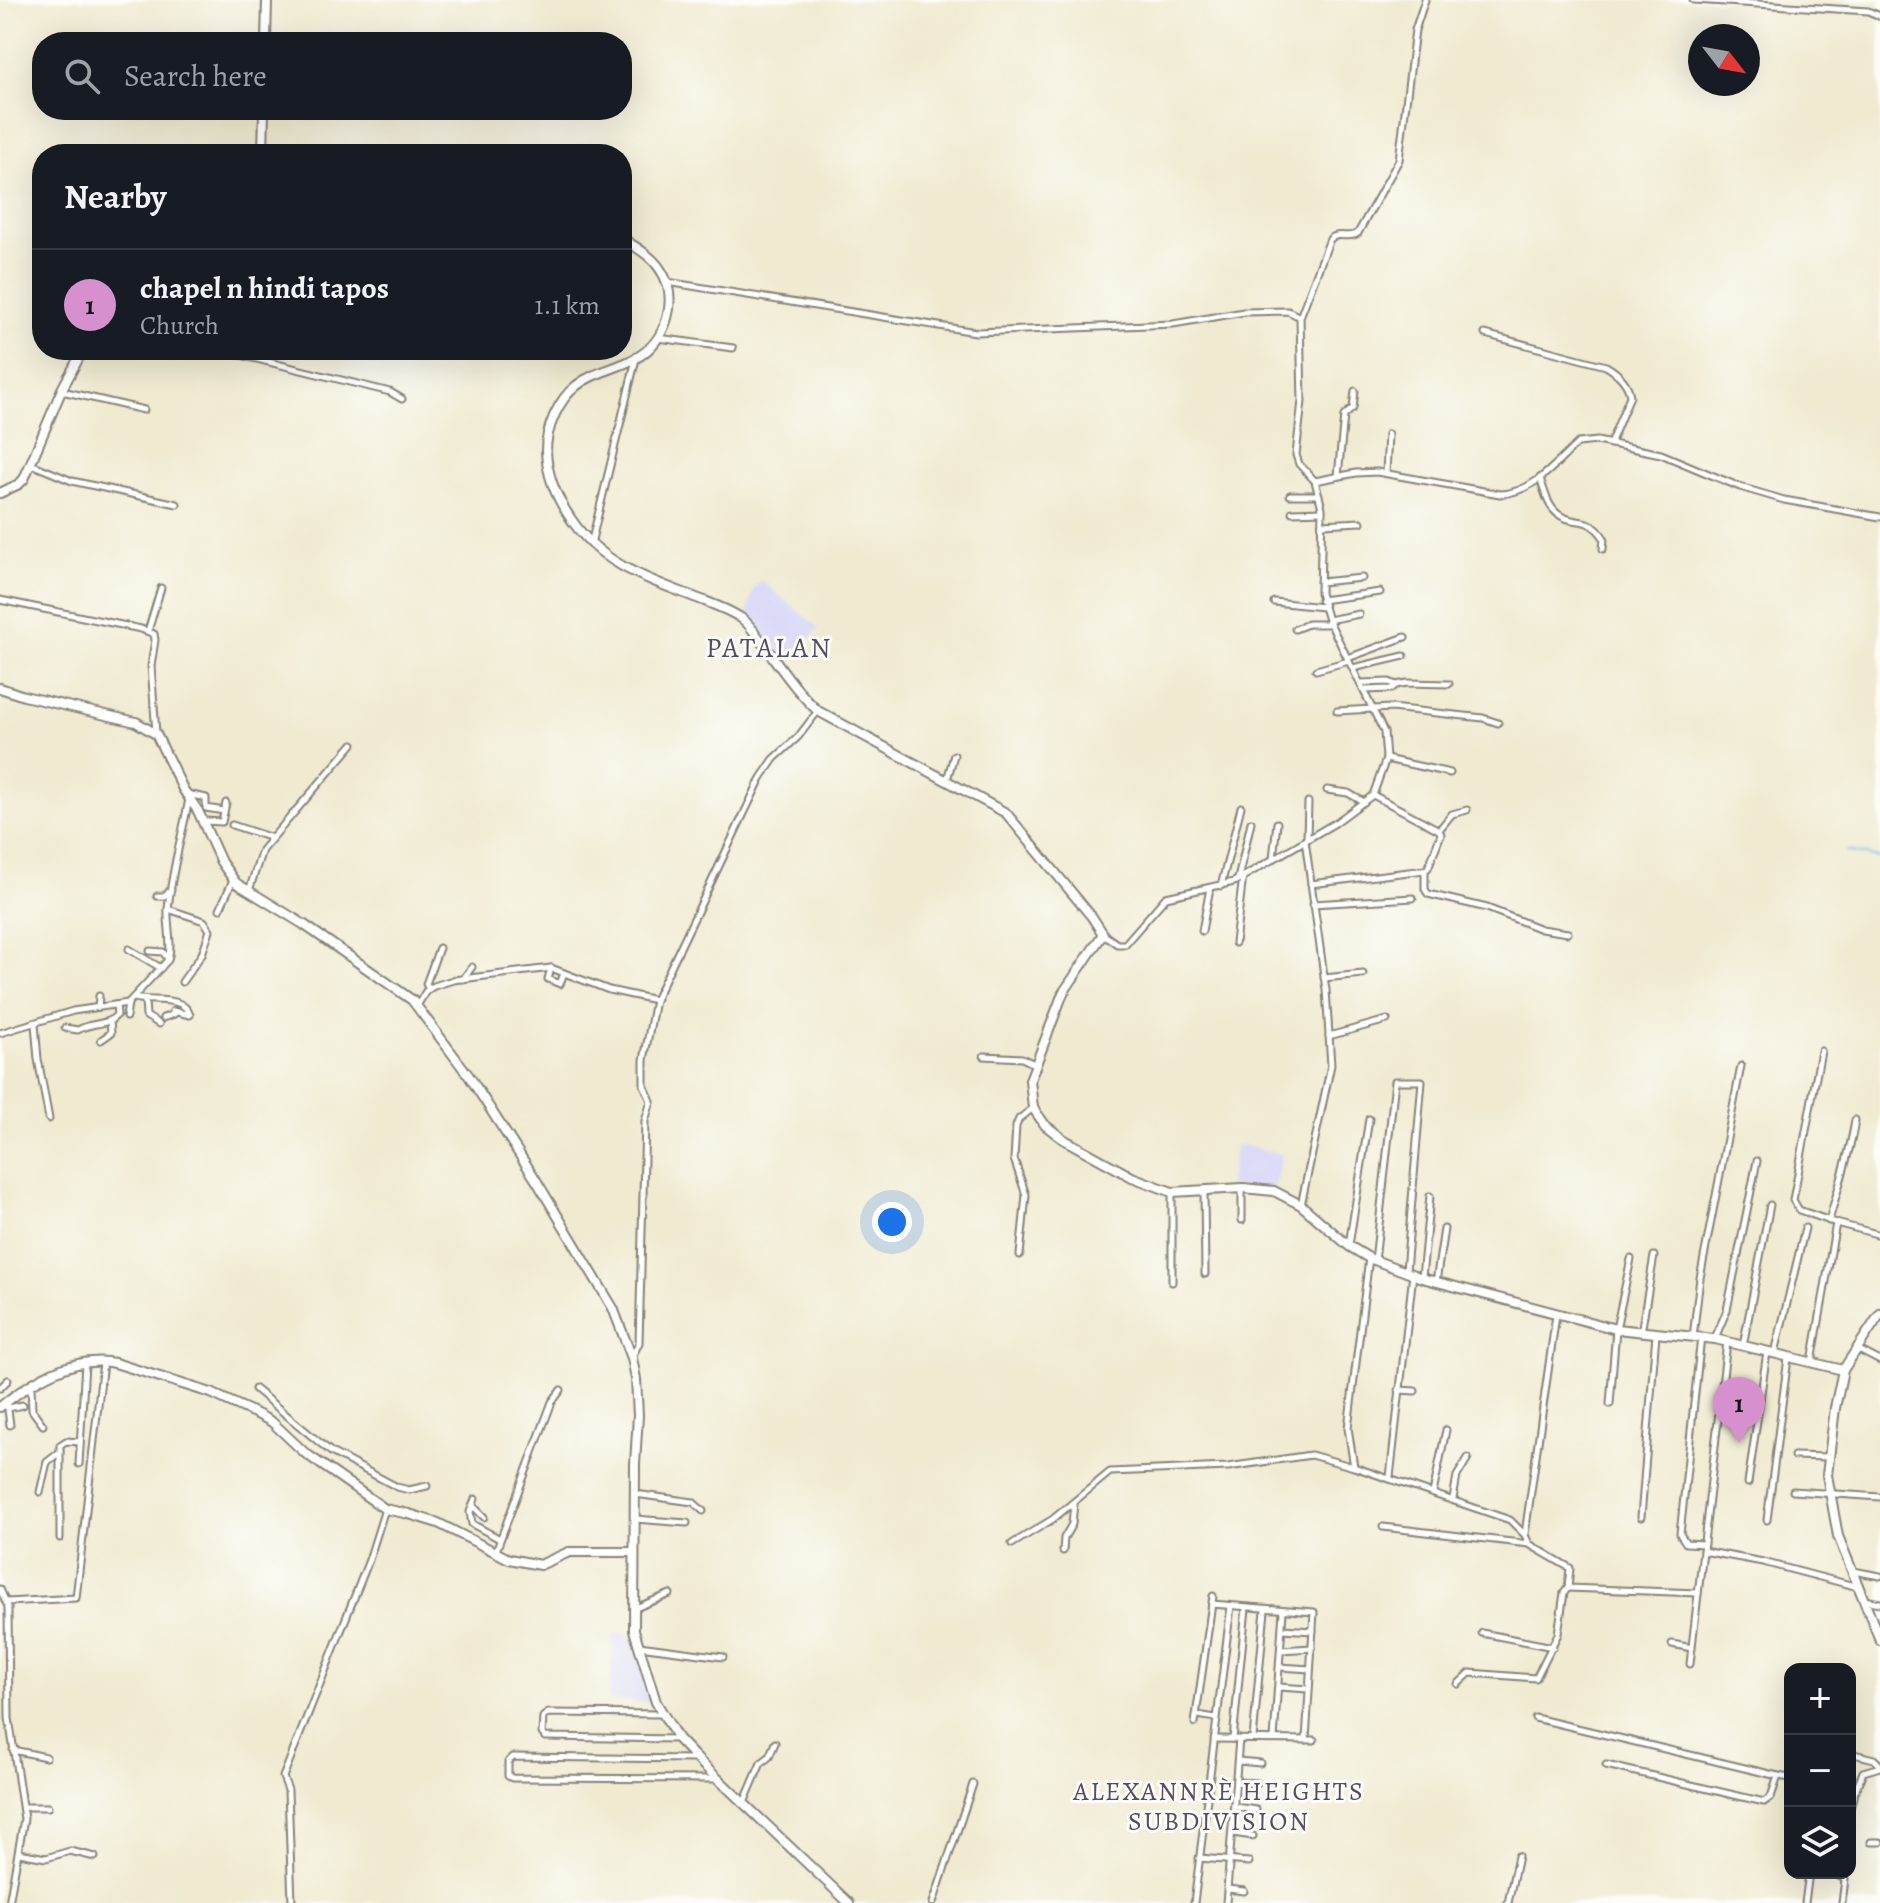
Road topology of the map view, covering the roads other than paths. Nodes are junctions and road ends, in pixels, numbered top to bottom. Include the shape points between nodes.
1 (267, 0) edge
2 (1425, 0) edge
3 (1693, 0) edge
4 (1880, 16) edge
5 (266, 32) edge
6 (264, 120) edge
7 (263, 144) edge
8 (632, 245) edge
9 (666, 282) junction
10 (1300, 317) junction
11 (1485, 334) dead end
12 (657, 338) junction
13 (733, 348) dead end
14 (636, 358) junction
15 (78, 360) edge
16 (260, 360) edge
17 (631, 360) edge
18 (632, 360) edge
19 (61, 391) junction
20 (1355, 391) dead end
21 (402, 399) dead end
22 (144, 410) dead end
23 (1388, 434) dead end
24 (1610, 444) junction
25 (31, 464) junction
26 (1386, 473) junction
27 (1338, 476) junction
28 (1540, 478) junction
29 (1315, 481) junction
30 (0, 493) edge
31 (1290, 495) dead end
32 (1319, 495) junction
33 (177, 504) dead end
34 (1322, 511) junction
35 (1292, 512) dead end
36 (1880, 517) edge
37 (1361, 522) dead end
38 (1322, 524) junction
39 (590, 544) junction
40 (1603, 549) dead end
41 (1362, 578) dead end
42 (1320, 582) junction
43 (161, 588) dead end
44 (1380, 592) dead end
45 (0, 600) edge
46 (1321, 600) junction
47 (1274, 602) dead end
48 (1323, 607) junction
49 (1359, 614) dead end
50 (1329, 622) junction
51 (1295, 629) dead end
52 (148, 631) junction
53 (1405, 637) dead end
54 (1404, 656) dead end
55 (1348, 660) junction
56 (1353, 668) junction
57 (1316, 670) dead end
58 (1361, 683) junction
59 (1449, 684) dead end
60 (1396, 685) junction
61 (0, 688) edge
62 (1365, 690) junction
63 (1375, 710) junction
64 (818, 711) junction
65 (1337, 711) dead end
66 (1498, 723) dead end
67 (156, 734) junction
68 (353, 744) dead end
69 (954, 755) dead end
70 (1386, 759) junction
71 (1450, 773) dead end
72 (947, 780) junction
73 (1327, 790) dead end
74 (1373, 795) junction
75 (188, 796) junction
76 (1308, 802) dead end
77 (1364, 802) junction
78 (226, 803) dead end
79 (1241, 807) dead end
80 (1467, 810) dead end
81 (224, 811) junction
82 (238, 817) dead end
83 (203, 821) junction
84 (1251, 822) dead end
85 (1277, 823) dead end
86 (1439, 830) junction
87 (272, 838) junction
88 (1306, 839) junction
89 (1273, 858) junction
90 (1425, 870) junction
91 (1241, 877) junction
92 (234, 879) junction
93 (1311, 884) junction
94 (1221, 886) junction
95 (1210, 888) junction
96 (171, 889) junction
97 (249, 891) junction
98 (157, 896) dead end
99 (1413, 898) dead end
100 (1313, 904) junction
101 (168, 909) junction
102 (220, 909) dead end
103 (1202, 931) dead end
104 (1568, 933) dead end
105 (1103, 934) junction
106 (1235, 943) dead end
107 (439, 948) dead end
108 (129, 949) dead end
109 (150, 951) dead end
110 (168, 960) junction
111 (472, 967) dead end
112 (161, 968) junction
113 (551, 968) junction
114 (564, 973) junction
115 (1363, 974) dead end
116 (1324, 978) junction
117 (462, 980) junction
118 (182, 982) dead end
119 (429, 989) junction
120 (99, 996) dead end
121 (134, 998) junction
122 (655, 1000) junction
123 (145, 1001) junction
124 (172, 1002) junction
125 (128, 1003) junction
126 (116, 1005) junction
127 (98, 1007) junction
128 (417, 1007) junction
129 (174, 1014) junction
130 (126, 1017) dead end
131 (1387, 1020) dead end
132 (110, 1021) junction
133 (35, 1024) junction
134 (65, 1028) dead end
135 (0, 1033) edge
136 (1329, 1036) junction
137 (101, 1040) dead end
138 (1821, 1051) dead end
139 (984, 1056) dead end
140 (1034, 1064) junction
141 (1741, 1066) dead end
142 (1033, 1108) junction
143 (49, 1119) dead end
144 (1369, 1119) dead end
145 (1855, 1120) dead end
146 (1757, 1161) dead end
147 (1242, 1188) junction
148 (1204, 1191) junction
149 (1172, 1192) junction
150 (1430, 1196) dead end
151 (1301, 1205) junction
152 (1770, 1205) dead end
153 (1242, 1220) dead end
154 (1833, 1222) junction
155 (1805, 1228) dead end
156 (1444, 1229) dead end
157 (1877, 1234) dead end
158 (1349, 1246) junction
159 (1020, 1255) dead end
160 (1654, 1256) dead end
161 (1372, 1259) junction
162 (1631, 1259) dead end
163 (1409, 1273) junction
164 (1205, 1274) dead end
165 (1422, 1278) junction
166 (1172, 1282) dead end
167 (1436, 1282) junction
168 (1880, 1314) edge
169 (1556, 1315) junction
170 (1877, 1325) edge
171 (1616, 1329) junction
172 (1641, 1333) junction
173 (1656, 1334) junction
174 (1697, 1337) junction
175 (1715, 1339) junction
176 (1727, 1342) junction
177 (1743, 1346) junction
178 (1857, 1349) junction
179 (1771, 1352) junction
180 (1789, 1357) junction
181 (632, 1358) junction
182 (103, 1361) junction
183 (1880, 1361) edge
184 (85, 1363) junction
185 (1812, 1363) junction
186 (1843, 1370) junction
187 (8, 1380) dead end
188 (31, 1387) junction
189 (0, 1388) edge
190 (255, 1389) dead end
191 (561, 1390) dead end
192 (1399, 1390) junction
193 (1415, 1391) dead end
194 (1610, 1404) dead end
195 (5, 1405) edge
196 (23, 1405) dead end
197 (10, 1425) dead end
198 (43, 1425) dead end
199 (1446, 1430) dead end
200 (80, 1442) junction
201 (60, 1452) junction
202 (330, 1453) junction
203 (1794, 1456) dead end
204 (1828, 1457) junction
205 (1468, 1458) dead end
206 (79, 1464) dead end
207 (324, 1465) junction
208 (1354, 1467) junction
209 (1390, 1477) junction
210 (1748, 1483) dead end
211 (427, 1486) dead end
212 (1793, 1491) dead end
213 (40, 1492) dead end
214 (1433, 1493) junction
215 (1829, 1493) junction
216 (634, 1494) junction
217 (1880, 1497) edge
218 (1453, 1499) junction
219 (1074, 1502) junction
220 (385, 1509) junction
221 (703, 1511) dead end
222 (484, 1517) dead end
223 (1641, 1517) dead end
224 (634, 1519) junction
225 (1767, 1520) dead end
226 (687, 1523) dead end
227 (1383, 1527) dead end
228 (1525, 1535) junction
229 (60, 1538) dead end
230 (500, 1539) junction
231 (1012, 1544) dead end
232 (1529, 1544) junction
233 (1704, 1548) junction
234 (1063, 1551) dead end
235 (495, 1552) junction
236 (633, 1552) junction
237 (1851, 1571) junction
238 (1880, 1576) edge
239 (1568, 1588) junction
240 (1859, 1588) junction
241 (0, 1589) edge
242 (1698, 1593) junction
243 (670, 1594) dead end
244 (1213, 1596) dead end
245 (1863, 1600) junction
246 (7, 1602) junction
247 (1880, 1603) edge
248 (1212, 1604) junction
249 (1231, 1606) junction
250 (1246, 1608) junction
251 (632, 1610) junction
252 (1265, 1610) junction
253 (1283, 1611) junction
254 (1869, 1615) junction
255 (1880, 1617) edge
256 (1282, 1629) junction
257 (1313, 1631) junction
258 (1482, 1633) dead end
259 (1880, 1640) edge
260 (1672, 1644) dead end
261 (638, 1645) junction
262 (1553, 1647) junction
263 (1312, 1648) junction
264 (1692, 1648) junction
265 (1281, 1650) junction
266 (723, 1657) dead end
267 (1690, 1664) dead end
268 (1280, 1667) junction
269 (1310, 1669) junction
270 (1458, 1684) dead end
271 (1279, 1687) junction
272 (1308, 1689) junction
273 (662, 1714) junction
274 (1197, 1715) junction
275 (1216, 1718) junction
276 (1535, 1718) dead end
277 (1195, 1723) dead end
278 (678, 1739) junction
279 (1214, 1739) junction
280 (1236, 1739) junction
281 (1253, 1739) junction
282 (1274, 1739) junction
283 (1306, 1740) junction
284 (1314, 1740) dead end
285 (775, 1743) dead end
286 (13, 1750) junction
287 (1856, 1754) edge
288 (46, 1757) dead end
289 (697, 1759) junction
290 (1238, 1761) junction
291 (1260, 1763) dead end
292 (1606, 1765) dead end
293 (1880, 1766) edge
294 (1778, 1776) junction
295 (1784, 1777) edge
296 (718, 1779) junction
297 (1237, 1782) junction
298 (1257, 1783) dead end
299 (973, 1784) dead end
300 (1856, 1785) edge
301 (744, 1803) junction
302 (23, 1807) junction
303 (48, 1807) dead end
304 (1235, 1807) junction
305 (1256, 1810) dead end
306 (1233, 1833) junction
307 (1253, 1836) dead end
308 (1871, 1842) dead end
309 (1880, 1842) edge
310 (19, 1853) junction
311 (1518, 1856) dead end
312 (95, 1857) dead end
313 (1199, 1858) junction
314 (1231, 1861) junction
315 (1249, 1862) dead end
316 (1808, 1879) edge
317 (1845, 1879) edge
318 (1228, 1889) junction
319 (1244, 1891) dead end
320 (9, 1903) edge
321 (292, 1903) edge
322 (849, 1903) edge
323 (933, 1903) edge
324 (1194, 1903) edge
325 (1226, 1903) edge
326 (1508, 1903) edge
327 (1805, 1903) edge
328 (1842, 1903) edge

1 - 5 street
2 - 10 street via 1415,30 1397,167 1358,233 1330,239
3 - 4 street
6 - 7 street
8 - 9 street via 651,259
9 - 10 street via 976,332 1173,324 1244,312 1288,311
9 - 12 street via 668,315
10 - 29 street via 1302,401 1296,455
11 - 24 street via 1616,372 1630,396
12 - 13 street
12 - 14 street
14 - 18 street
14 - 39 street
15 - 19 street
16 - 21 street
17 - 39 street via 574,387 559,406 548,437 546,453 555,489
19 - 22 street
19 - 25 street
20 - 27 street via 1353,408 1344,416
23 - 26 street
24 - 28 street via 1578,443
24 - 36 street via 1661,454 1784,500
25 - 30 street via 19,484
25 - 33 street via 72,481
26 - 27 street
26 - 28 street via 1500,494
27 - 29 street
28 - 40 street via 1555,512 1594,524 1603,534
29 - 32 street
31 - 32 street
32 - 34 street
34 - 35 street
34 - 38 street
37 - 38 street
38 - 42 street
39 - 64 street via 639,577 739,617
41 - 42 street
42 - 46 street
43 - 52 street
44 - 46 street
45 - 52 street
46 - 48 street
47 - 48 street
48 - 50 street
49 - 50 street
50 - 51 street
50 - 55 street
52 - 67 street via 156,636 151,658
53 - 55 street
54 - 56 street
55 - 56 street
55 - 57 street
56 - 58 street
58 - 60 street
58 - 62 street
59 - 60 street
60 - 62 street
61 - 67 street via 136,722
62 - 63 street
63 - 65 street
63 - 66 street via 1420,710
63 - 70 street
64 - 72 street
64 - 122 street via 761,778
67 - 75 street
68 - 87 street
69 - 72 street
70 - 71 street
70 - 74 street
72 - 105 street via 1011,817
73 - 77 street
74 - 77 street
74 - 86 street
75 - 81 street via 206,798 206,808
75 - 83 street
75 - 96 street
76 - 88 street
77 - 88 street
78 - 81 street
79 - 94 street
80 - 86 street via 1452,814
81 - 83 street via 221,822
82 - 87 street via 233,826
83 - 92 street
84 - 91 street
85 - 89 street
86 - 90 street
87 - 97 street via 262,850
88 - 89 street
88 - 93 street
89 - 91 street
90 - 93 street
90 - 104 street via 1428,894
91 - 94 street
91 - 106 street
92 - 97 street
92 - 102 street
93 - 100 street
94 - 95 street
95 - 103 street
95 - 105 street via 1162,900 1125,944
96 - 98 street
96 - 101 street
97 - 128 street
99 - 100 street
100 - 116 street
101 - 110 street
101 - 118 street via 204,921 210,930 202,954
105 - 140 street via 1063,993
107 - 119 street via 426,984
108 - 112 street
109 - 110 street via 163,952
110 - 112 street
111 - 117 street
112 - 121 street
113 - 114 street
113 - 114 street via 548,979 554,984 560,984
113 - 117 street
114 - 122 street
115 - 116 street
116 - 136 street
117 - 119 street
119 - 128 street
120 - 127 street
121 - 123 street
121 - 125 street
122 - 181 street via 644,1060 644,1085 651,1101 645,1121 639,1343
123 - 124 street
123 - 129 street via 146,1016 161,1021
124 - 129 street
124 - 129 street via 184,1004 190,1015
125 - 126 street
125 - 130 street
126 - 127 street
126 - 132 street via 117,1015
127 - 133 street
128 - 181 street via 469,1076 553,1208 613,1308
131 - 136 street
132 - 134 street
132 - 137 street via 111,1033
133 - 135 street
133 - 143 street
136 - 151 street via 1330,1069
138 - 154 street via 1793,1200 1799,1210
139 - 140 street via 1022,1058
140 - 142 street
141 - 174 street via 1700,1278
142 - 149 street via 1063,1139 1132,1177
142 - 159 street via 1016,1126 1014,1159 1026,1195
144 - 158 street
145 - 154 street
146 - 175 street via 1727,1310
147 - 148 street
147 - 151 street via 1274,1191
147 - 153 street
148 - 149 street
148 - 164 street
149 - 166 street
150 - 165 street
151 - 158 street
152 - 177 street
154 - 157 street
154 - 185 street
155 - 179 street
156 - 167 street
158 - 161 street
160 - 172 street
161 - 163 street
161 - 163 street via 1395,1081 1422,1081
161 - 208 street via 1348,1428
162 - 171 street
163 - 165 street
163 - 192 street
165 - 167 street
167 - 169 street
168 - 170 street
169 - 171 street
169 - 228 street
170 - 178 street
171 - 172 street
171 - 194 street
172 - 173 street
173 - 174 street
173 - 223 street
174 - 175 street
174 - 233 street via 1680,1534 1686,1543
175 - 176 street
176 - 177 street
176 - 233 street
177 - 179 street
178 - 183 street
178 - 186 street
179 - 180 street
179 - 210 street
180 - 185 street
180 - 225 street
181 - 216 street via 638,1415
182 - 184 street
182 - 207 street via 211,1393 259,1415
182 - 246 street via 76,1598
184 - 188 street via 66,1366
184 - 200 street
185 - 186 street
186 - 204 street
187 - 189 street
188 - 195 street
188 - 198 street via 32,1410
190 - 202 street
191 - 230 street
192 - 193 street
192 - 209 street
195 - 196 street
195 - 197 street
199 - 214 street
200 - 201 street via 61,1442
200 - 206 street
201 - 213 street via 47,1462
201 - 229 street
202 - 207 street
202 - 211 street via 397,1487
203 - 204 street
204 - 215 street
205 - 218 street via 1457,1476
207 - 220 street
208 - 209 street
208 - 219 street via 1311,1455 1228,1467 1115,1471
209 - 214 street
212 - 215 street
214 - 218 street
215 - 217 street
215 - 237 street
216 - 221 street via 693,1502
216 - 224 street
218 - 228 street via 1510,1520
219 - 231 street
219 - 234 street
220 - 235 street via 438,1523
220 - 321 street via 283,1777 288,1790
222 - 230 street via 474,1503 472,1524
224 - 226 street
224 - 236 street
227 - 232 street
228 - 232 street
230 - 235 street
232 - 239 street via 1570,1568
233 - 240 street
233 - 242 street
235 - 236 street via 540,1565 569,1552
236 - 251 street
237 - 238 street
237 - 240 street
239 - 242 street
239 - 262 street
240 - 245 street
241 - 246 street
242 - 264 street
243 - 251 street
244 - 248 street
245 - 247 street
245 - 254 street
246 - 286 street
248 - 249 street
248 - 274 street
249 - 250 street
249 - 275 street
250 - 252 street
250 - 280 street
251 - 261 street
252 - 253 street
252 - 281 street
253 - 256 street
253 - 257 street via 1314,1612
254 - 255 street
254 - 259 street
256 - 257 street
256 - 265 street
257 - 263 street
258 - 262 street
260 - 264 street
261 - 266 street
261 - 273 street
262 - 270 street via 1536,1678 1470,1673
263 - 265 street
263 - 269 street
264 - 267 street
265 - 268 street
268 - 269 street
268 - 271 street
269 - 272 street
271 - 272 street
271 - 282 street
272 - 283 street
273 - 278 street
273 - 278 street via 548,1713 542,1733
274 - 275 street
274 - 277 street
275 - 279 street
276 - 294 street
278 - 289 street
279 - 280 street
279 - 313 street
280 - 281 street
280 - 290 street
281 - 282 street
282 - 283 street
283 - 284 street
285 - 301 street
286 - 288 street
286 - 302 street
287 - 293 street
289 - 296 street
289 - 296 street via 513,1757 508,1776
290 - 291 street
290 - 297 street
292 - 294 street via 1764,1802
293 - 300 street via 1863,1772
294 - 295 street
296 - 301 street
297 - 298 street
297 - 304 street
299 - 323 street
301 - 322 street
302 - 303 street
302 - 310 street
304 - 305 street
304 - 306 street
306 - 307 street
306 - 314 street
308 - 309 street
310 - 312 street via 46,1858 70,1851
310 - 320 street
311 - 326 street
313 - 314 street
313 - 324 street
314 - 315 street
314 - 318 street
316 - 327 street
317 - 328 street
318 - 319 street
318 - 325 street

